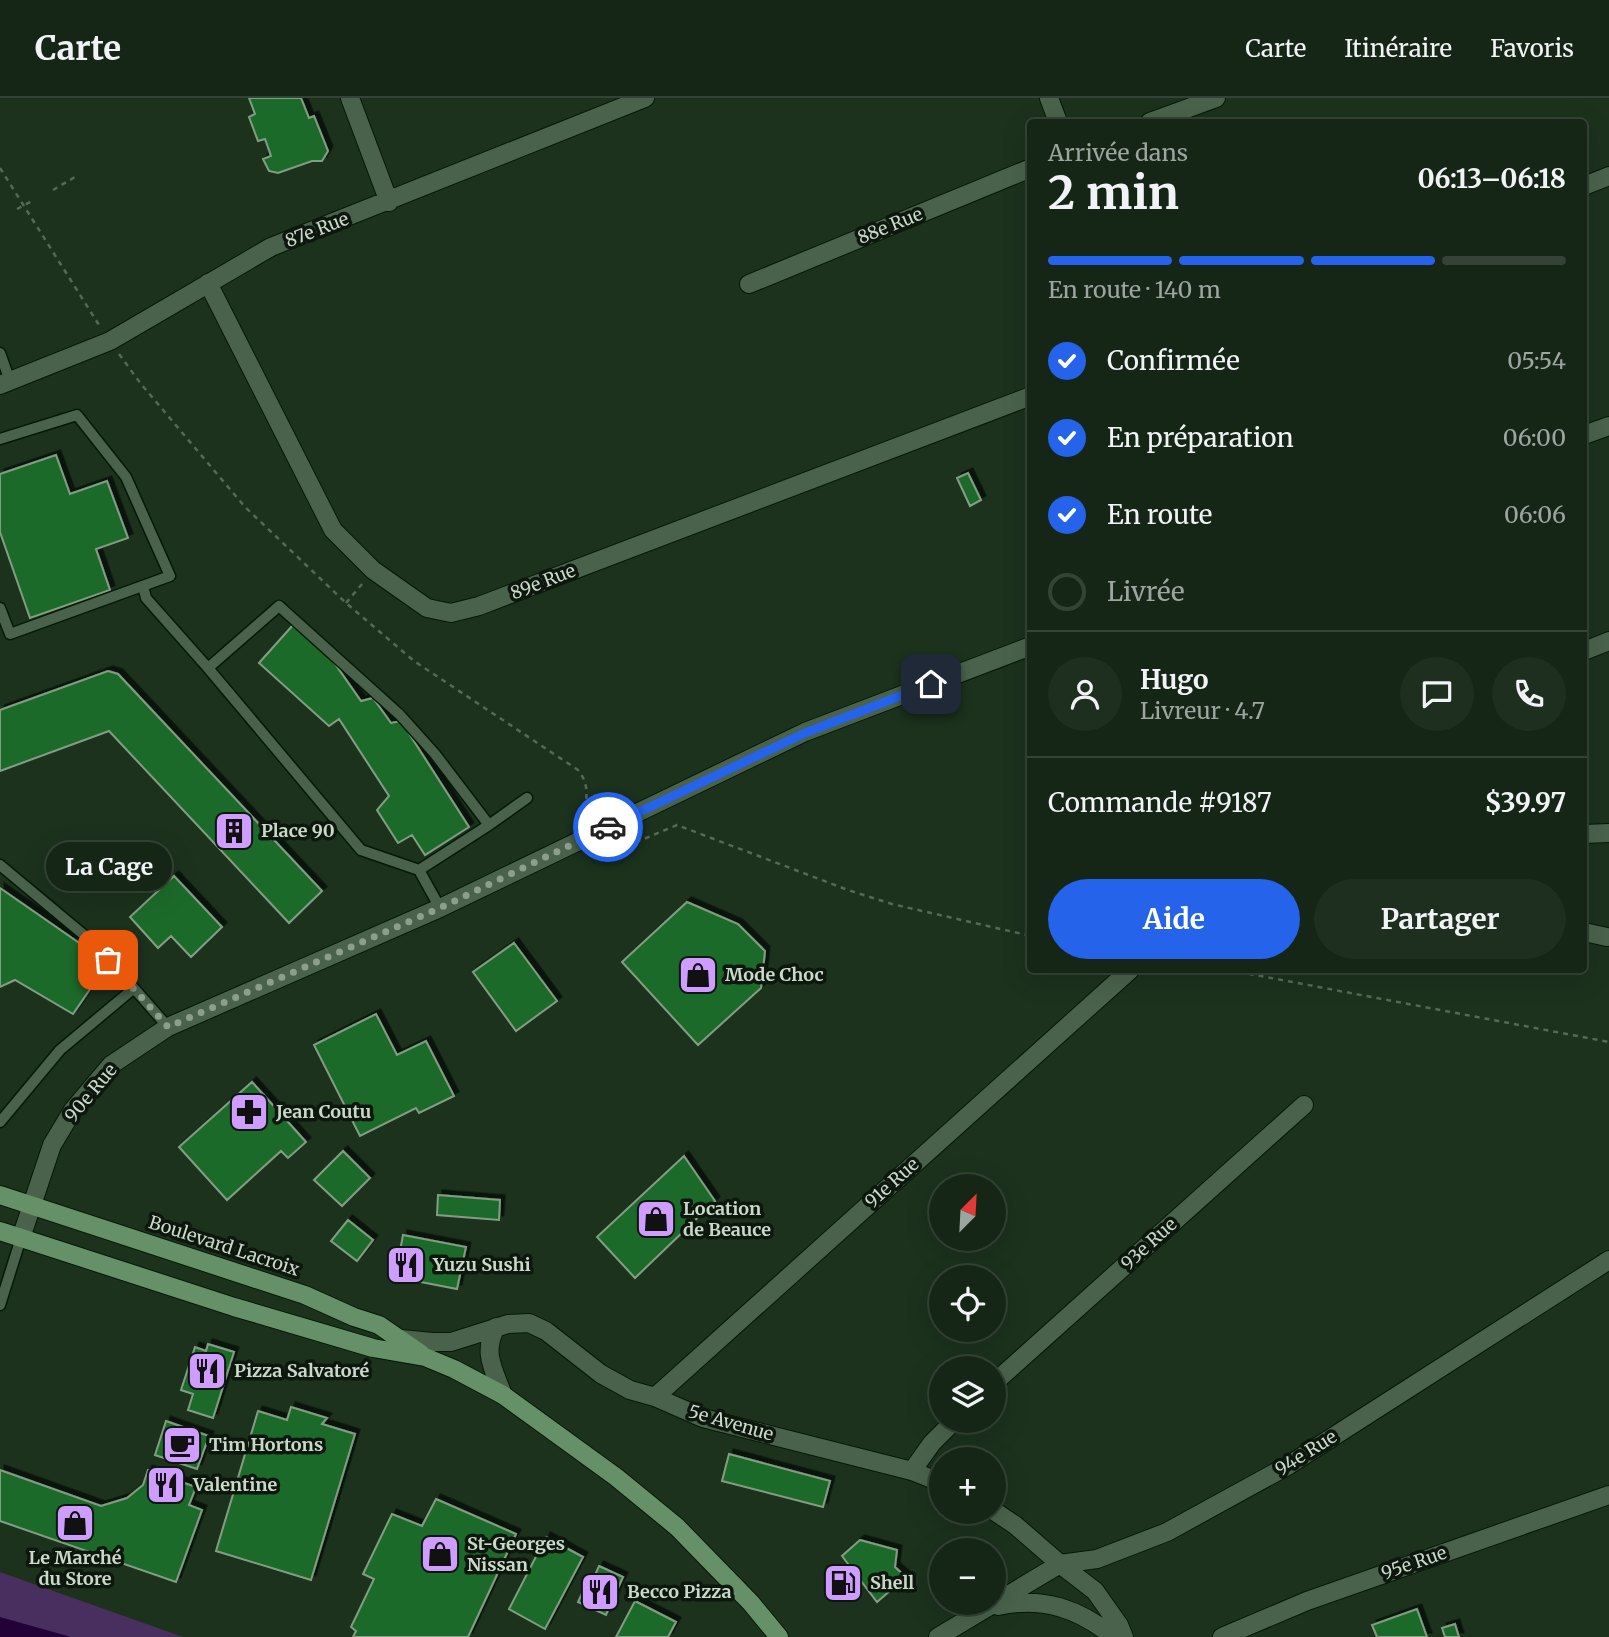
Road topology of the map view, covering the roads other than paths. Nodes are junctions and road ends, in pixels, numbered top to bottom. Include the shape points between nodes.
1 (350, 98) edge
2 (645, 98) edge
3 (1049, 98) edge
4 (1216, 98) edge
5 (1057, 119) edge
6 (1158, 119) edge
7 (1027, 170) edge
8 (1609, 176) edge
9 (1587, 185) edge
10 (389, 202) junction
11 (208, 283) junction
12 (749, 284) dead end
13 (0, 353) edge
14 (5, 382) edge
15 (1027, 398) edge
16 (1609, 426) edge
17 (1587, 434) edge
18 (0, 439) edge
19 (143, 586) junction
20 (0, 608) edge
21 (1609, 641) edge
22 (1027, 648) edge
23 (1587, 650) edge
24 (208, 668) junction
25 (527, 798) dead end
26 (489, 825) junction
27 (1609, 833) edge
28 (1587, 834) edge
29 (0, 865) edge
30 (419, 870) junction
31 (440, 908) junction
32 (1587, 933) edge
33 (1607, 937) dead end
34 (1127, 973) edge
35 (133, 989) junction
36 (168, 1027) junction
37 (1304, 1105) dead end
38 (0, 1122) edge
39 (0, 1195) edge
40 (32, 1207) junction
41 (0, 1231) edge
42 (21, 1238) junction
43 (1609, 1260) edge
44 (0, 1306) edge
45 (496, 1327) junction
46 (401, 1339) junction
47 (425, 1357) junction
48 (1006, 1372) edge
49 (503, 1395) junction
50 (655, 1397) junction
51 (942, 1433) edge
52 (912, 1471) junction
53 (929, 1478) edge
54 (1609, 1495) edge
55 (1006, 1519) edge
56 (1060, 1564) junction
57 (1006, 1596) edge
58 (1006, 1604) edge
59 (974, 1615) edge
60 (779, 1637) edge
61 (938, 1637) edge
62 (1114, 1637) edge
63 (1124, 1637) edge
64 (1222, 1637) edge

1 - 10 street
2 - 10 street, 87e Rue
3 - 5 street
4 - 6 street
7 - 12 street, 88e Rue
8 - 9 street
10 - 11 street, 87e Rue via 271,247
11 - 14 street, 87e Rue via 110,341
11 - 15 street, 89e Rue via 333,530 401,592 439,612 479,606
13 - 14 lane
16 - 17 street
18 - 19 lane via 77,415 126,477 170,576
19 - 20 lane via 10,634
19 - 24 lane via 146,598
21 - 23 street
22 - 31 street, 90e Rue via 805,733
24 - 26 lane via 279,606 400,715
24 - 30 lane via 361,849
25 - 26 lane
26 - 30 lane
27 - 28 street
29 - 35 lane via 96,945
30 - 31 lane
31 - 36 street, 90e Rue
32 - 33 street
34 - 50 street, 91e Rue
35 - 36 lane
35 - 38 lane via 60,1050
36 - 40 street, 90e Rue via 111,1065 73,1111 52,1145
37 - 48 street, 93e Rue
39 - 40 main road, Boulevard Lacroix
40 - 42 street, 90e Rue
40 - 46 main road, Boulevard Lacroix via 305,1294
41 - 42 main road, Boulevard Lacroix
42 - 44 lane
42 - 47 main road, Boulevard Lacroix via 309,1330
43 - 56 street, 94e Rue via 1289,1465 1167,1532 1097,1559
45 - 46 street, 5e Avenue via 451,1342
45 - 49 street via 488,1353
45 - 50 street, 5e Avenue via 529,1323 601,1374
46 - 47 main road, Boulevard Lacroix
47 - 49 main road, Boulevard Lacroix
49 - 60 main road, Boulevard Lacroix via 677,1527
50 - 52 street, 5e Avenue via 703,1418
51 - 52 street
52 - 53 street, 5e Avenue
54 - 64 street, 95e Rue via 1307,1601
55 - 56 street
56 - 57 street, 94e Rue
56 - 63 street via 1095,1591
58 - 62 street, 94e Rue via 1049,1604 1093,1620
59 - 61 street, 94e Rue

